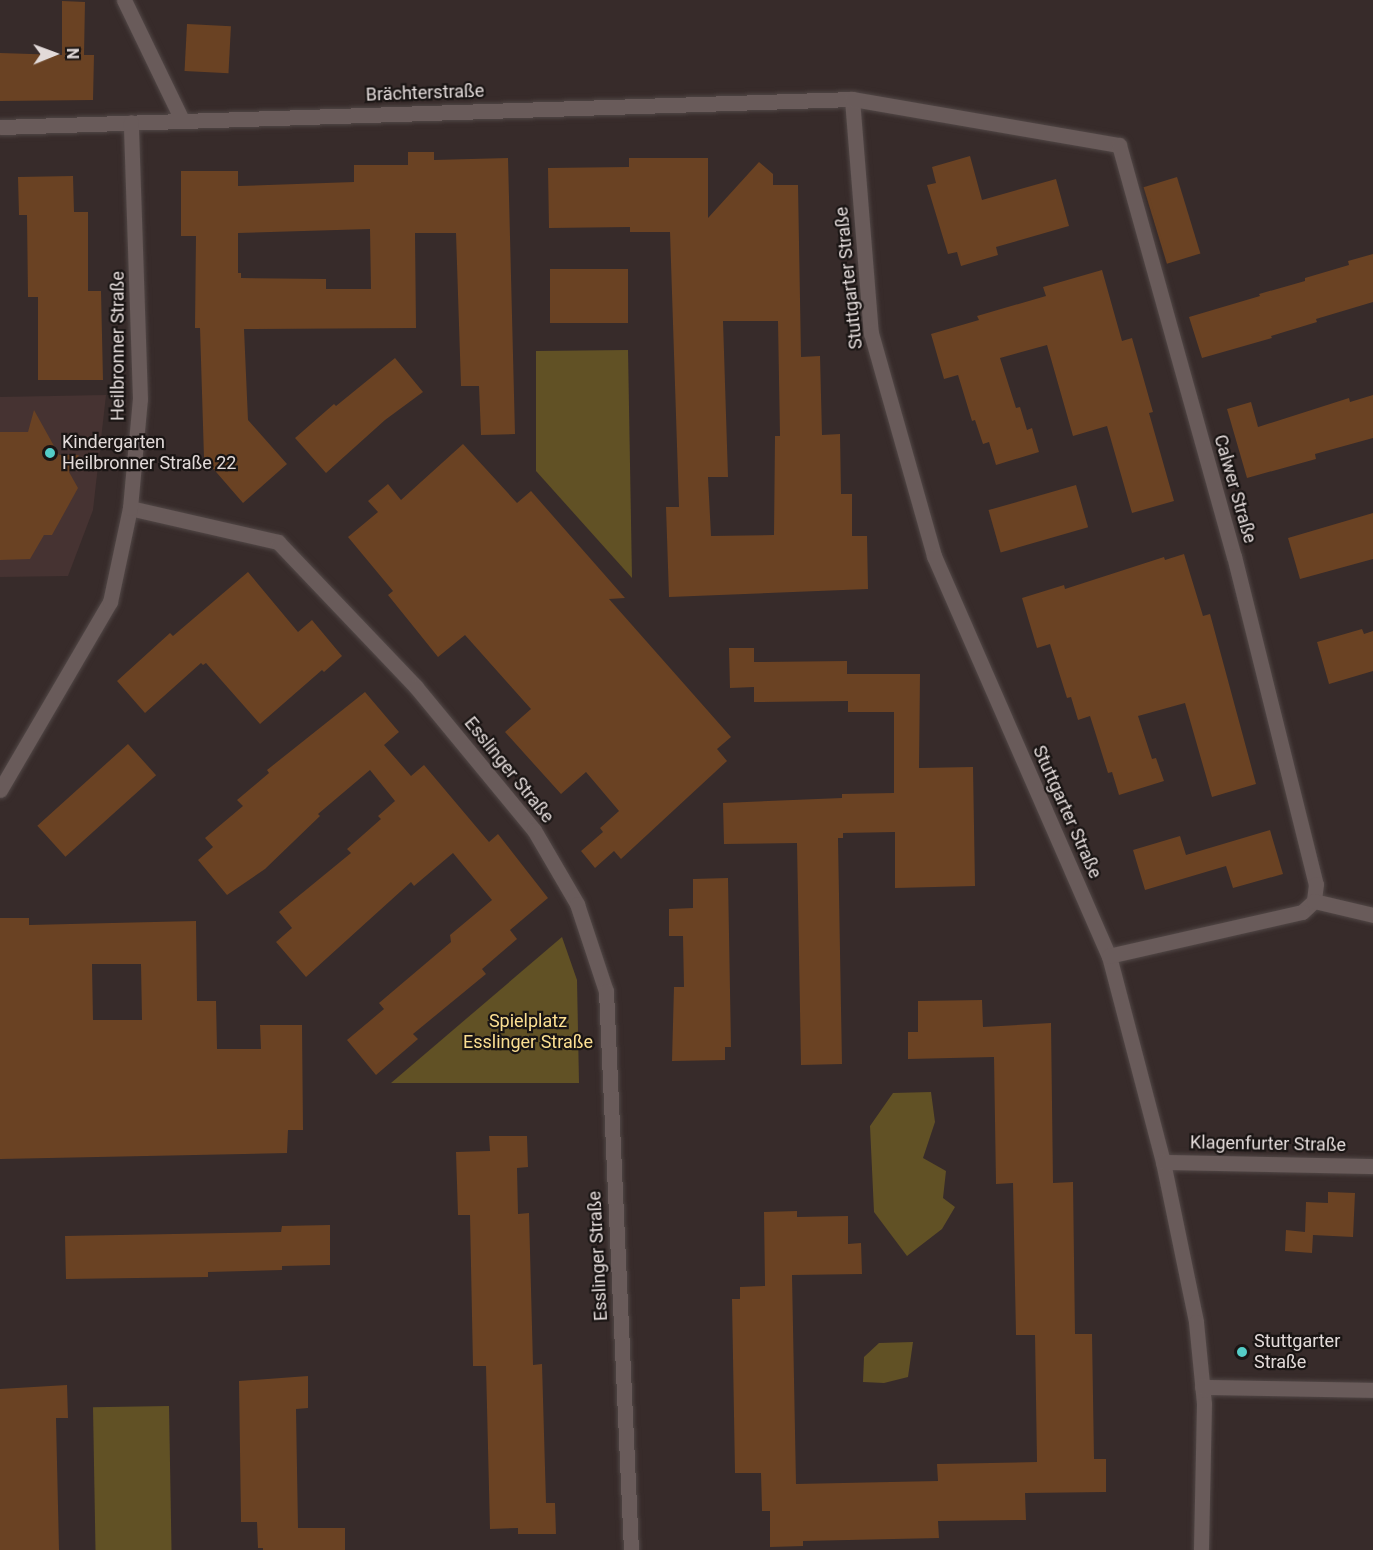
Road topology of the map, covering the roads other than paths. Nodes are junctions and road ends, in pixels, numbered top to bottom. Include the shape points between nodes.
1 (124, 0) edge
2 (852, 99) junction
3 (182, 120) junction
4 (131, 122) junction
5 (0, 127) edge
6 (130, 508) junction
7 (0, 790) edge
8 (1314, 901) junction
9 (1373, 915) edge
10 (1109, 956) junction
11 (1163, 1162) junction
12 (1373, 1166) edge
13 (1202, 1387) junction
14 (1373, 1390) edge
15 (631, 1550) edge
16 (1201, 1550) edge

1 - 3 street
2 - 3 street, Brächterstraße
2 - 8 street, Calwer Straße via 1119,145 1234,556 1316,885
2 - 10 street, Stuttgarter Straße via 871,333 934,556
3 - 4 street, Brächterstraße
4 - 5 street, Brächterstraße
4 - 6 street, Heilbronner Straße via 140,399
6 - 7 street, Heilbronner Straße via 110,602
6 - 15 street, Esslinger Straße via 278,542 416,687 527,822 577,904 606,991
8 - 9 street
8 - 10 street via 1302,912
10 - 11 street, Stuttgarter Straße
11 - 12 street, Klagenfurter Straße
11 - 13 street, Stuttgarter Straße via 1196,1322
13 - 14 street
13 - 16 street, Stuttgarter Straße

